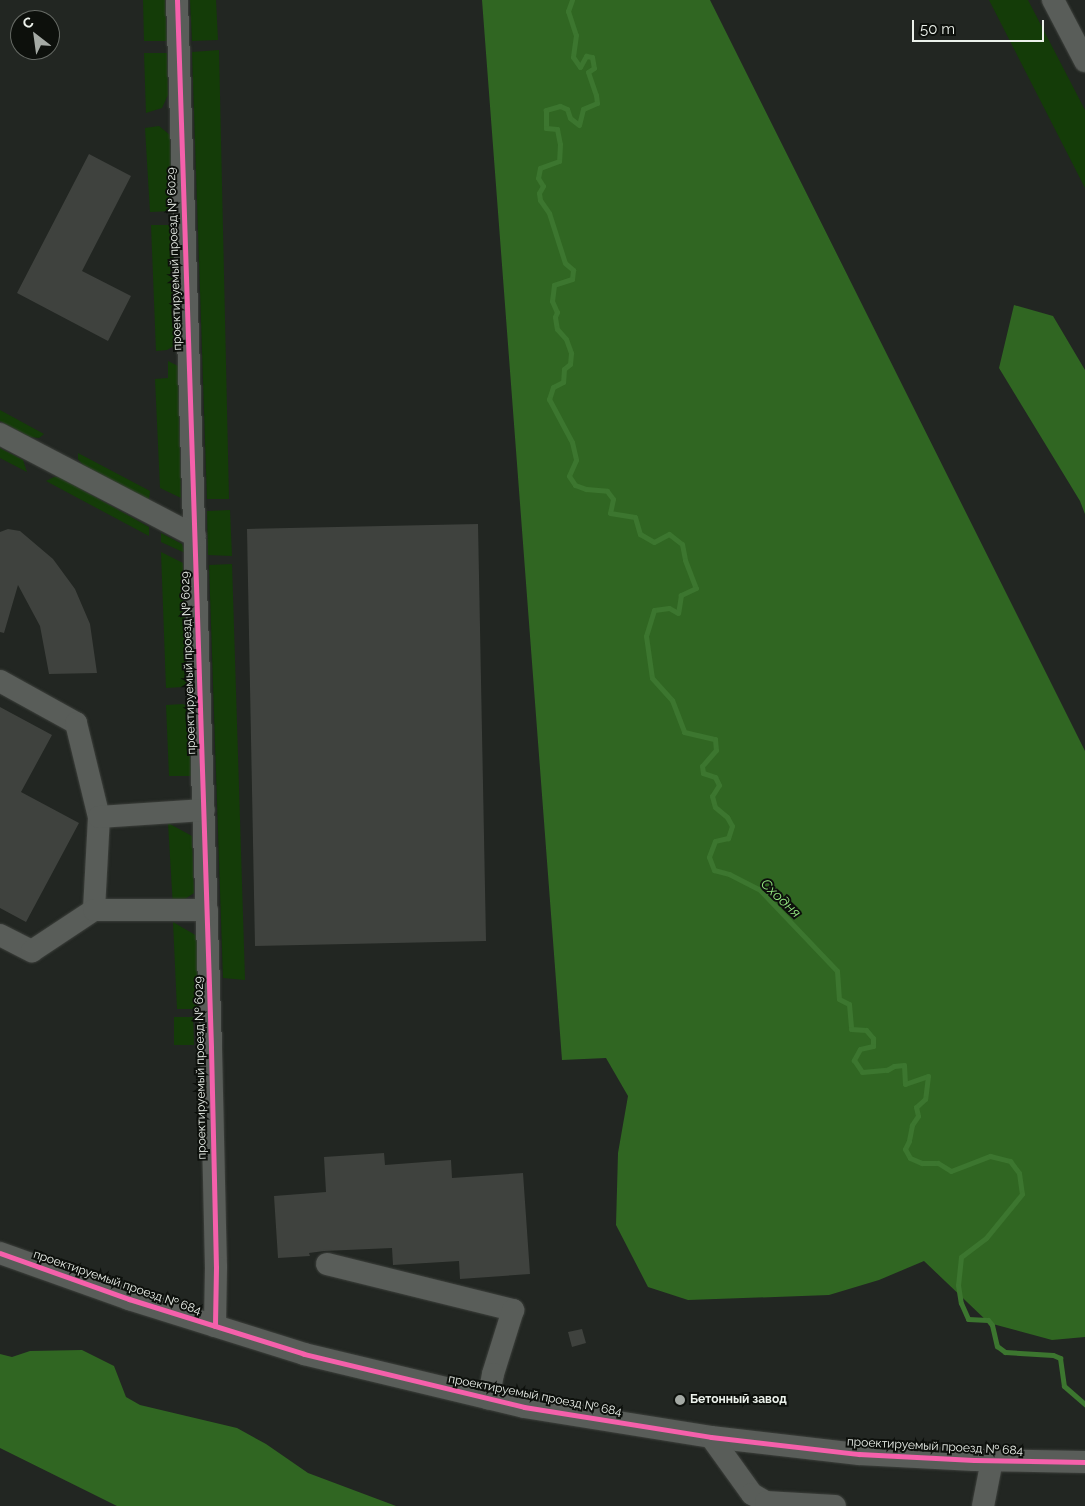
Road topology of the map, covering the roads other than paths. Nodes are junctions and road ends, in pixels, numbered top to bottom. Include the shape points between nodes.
1 (177, 0) edge
2 (1053, 0) edge
3 (1079, 36) edge
4 (1085, 61) edge
5 (0, 434) edge
6 (195, 536) junction
7 (0, 681) edge
8 (204, 810) junction
9 (99, 817) junction
10 (94, 910) junction
11 (207, 910) junction
12 (0, 935) edge
13 (0, 1253) edge
14 (327, 1264) dead end
15 (215, 1326) junction
16 (488, 1399) junction
17 (711, 1436) junction
18 (992, 1460) junction
19 (1085, 1462) edge
20 (766, 1504) edge
21 (835, 1506) edge
22 (983, 1506) edge

1 - 6 street, проектируемый проезд № 6029
2 - 3 street
3 - 4 street
5 - 6 street
6 - 8 street, проектируемый проезд № 6029
7 - 9 street via 76,723
8 - 9 street
8 - 11 street, проектируемый проезд № 6029
9 - 10 street
10 - 11 street
10 - 12 street via 32,951
11 - 15 street, проектируемый проезд № 6029
13 - 15 street, проектируемый проезд № 684 via 54,1274
14 - 16 street via 513,1310 492,1374
15 - 16 street, проектируемый проезд № 684 via 304,1354
16 - 17 street, проектируемый проезд № 684
17 - 18 street, проектируемый проезд № 684 via 859,1454
17 - 20 street via 752,1494
18 - 19 street, проектируемый проезд № 684
18 - 22 street
20 - 21 street

